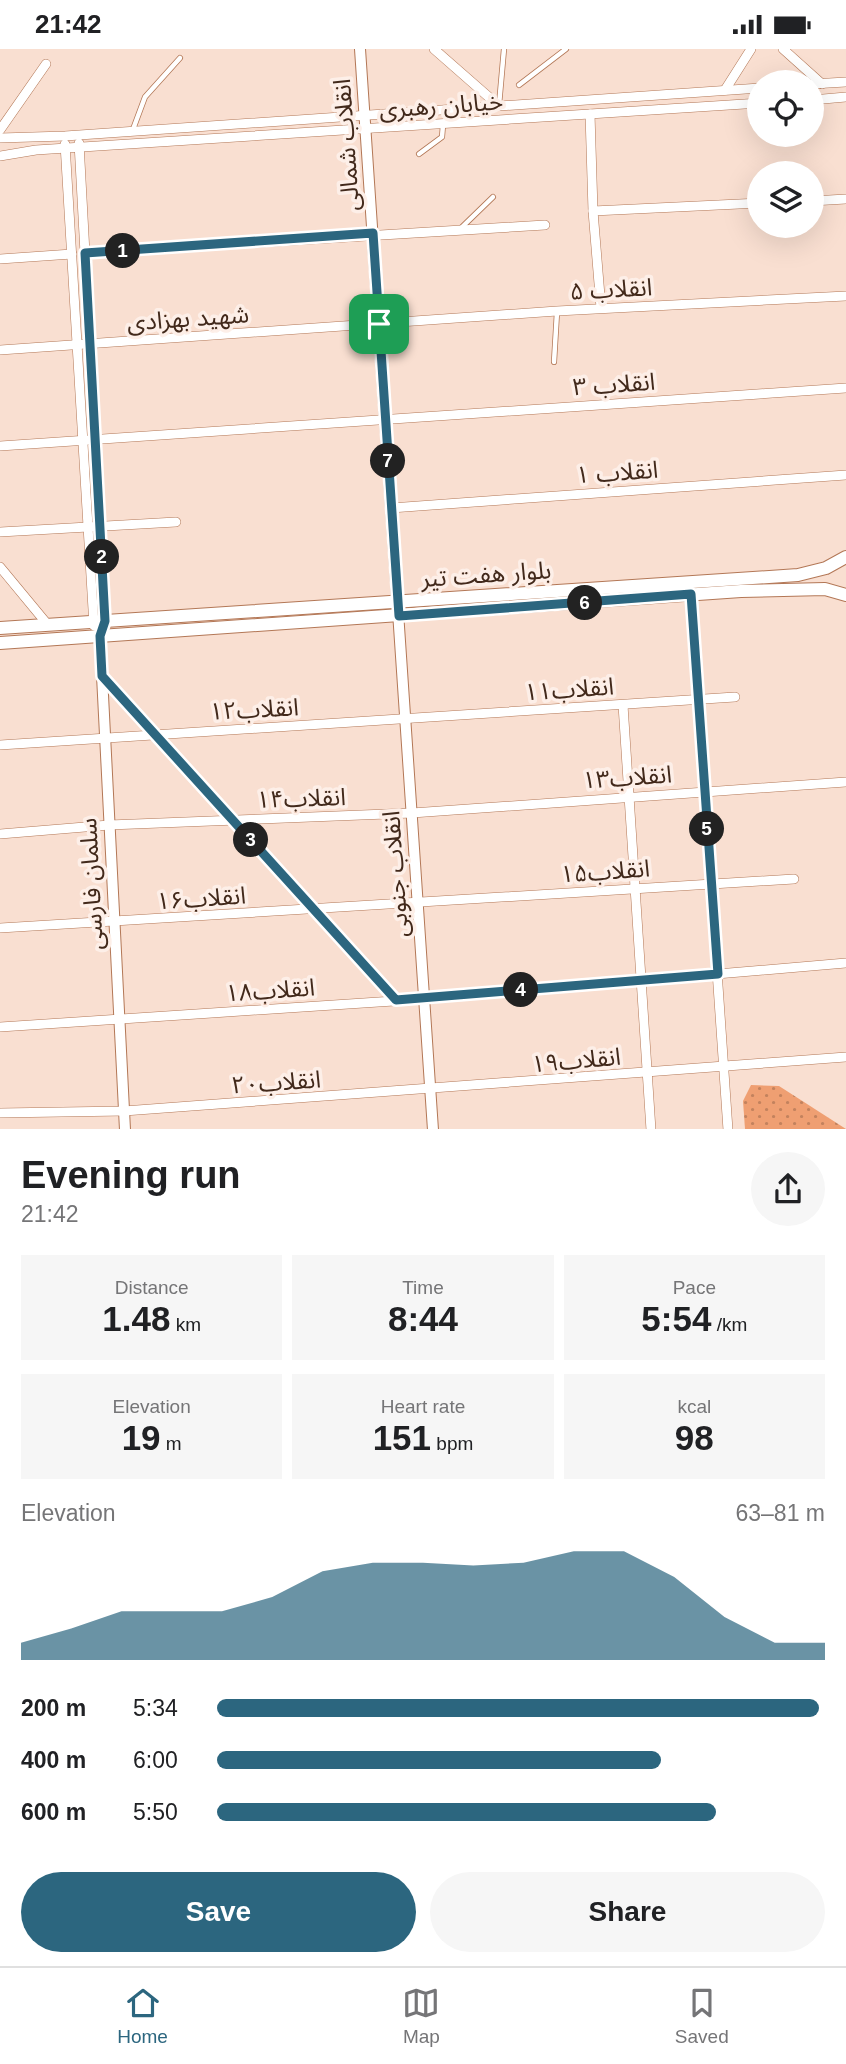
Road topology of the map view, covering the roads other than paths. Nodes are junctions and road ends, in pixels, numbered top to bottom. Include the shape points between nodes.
1 (360, 49) edge
2 (434, 49) edge
3 (504, 49) edge
4 (566, 49) edge
5 (751, 49) edge
6 (783, 49) edge
7 (180, 58) dead end
8 (47, 64) dead end
9 (803, 70) edge
10 (846, 82) edge
11 (824, 84) edge
12 (519, 86) dead end
13 (747, 89) edge
14 (725, 90) junction
15 (846, 97) edge
16 (824, 99) edge
17 (747, 104) edge
18 (499, 106) junction
19 (590, 114) junction
20 (365, 115) junction
21 (443, 124) junction
22 (366, 129) junction
23 (0, 130) edge
24 (132, 132) junction
25 (78, 136) junction
26 (65, 137) junction
27 (0, 138) edge
28 (79, 148) junction
29 (65, 149) junction
30 (419, 154) dead end
31 (0, 156) edge
32 (493, 197) dead end
33 (846, 199) edge
34 (824, 200) edge
35 (747, 204) edge
36 (593, 211) junction
37 (545, 225) dead end
38 (460, 229) junction
39 (373, 233) junction
40 (85, 253) junction
41 (72, 254) junction
42 (0, 259) edge
43 (846, 296) edge
44 (601, 309) junction
45 (557, 311) junction
46 (379, 324) junction
47 (76, 344) junction
48 (90, 344) junction
49 (0, 350) edge
50 (554, 362) dead end
51 (846, 388) edge
52 (385, 419) junction
53 (95, 438) junction
54 (82, 441) junction
55 (0, 446) edge
56 (846, 475) edge
57 (391, 508) junction
58 (176, 523) dead end
59 (100, 525) junction
60 (86, 526) junction
61 (0, 532) edge
62 (846, 558) edge
63 (0, 567) edge
64 (691, 594) junction
65 (846, 595) edge
66 (398, 601) junction
67 (399, 616) junction
68 (105, 621) junction
69 (92, 622) junction
70 (48, 625) junction
71 (0, 628) edge
72 (100, 636) junction
73 (0, 643) edge
74 (102, 676) junction
75 (735, 697) dead end
76 (698, 700) junction
77 (623, 705) junction
78 (405, 719) junction
79 (156, 733) junction
80 (105, 737) junction
81 (0, 745) edge
82 (846, 782) edge
83 (705, 791) junction
84 (629, 795) junction
85 (412, 813) junction
86 (233, 820) junction
87 (109, 825) junction
88 (0, 834) edge
89 (794, 879) dead end
90 (711, 883) junction
91 (635, 888) junction
92 (418, 903) junction
93 (314, 910) junction
94 (113, 923) junction
95 (0, 928) edge
96 (846, 963) edge
97 (718, 974) junction
98 (641, 980) junction
99 (424, 999) junction
100 (396, 1000) junction
101 (118, 1019) junction
102 (0, 1027) edge
103 (846, 1057) edge
104 (724, 1067) junction
105 (648, 1073) junction
106 (430, 1090) junction
107 (124, 1111) junction
108 (0, 1113) edge
109 (125, 1129) edge
110 (433, 1129) edge
111 (651, 1129) edge
112 (729, 1129) edge

1 - 20 street, انقلاب شمالی
2 - 18 street
3 - 18 lane
4 - 12 lane
5 - 14 street
6 - 9 street
7 - 24 lane via 145,97
8 - 23 street
10 - 11 street
13 - 14 street, خیابان رهبری
14 - 18 street, خیابان رهبری
15 - 16 street
17 - 19 street, خیابان رهبری
18 - 20 street, خیابان رهبری
19 - 21 street, خیابان رهبری
19 - 36 street
20 - 22 street, انقلاب شمالی
20 - 24 street, خیابان رهبری
21 - 22 street, خیابان رهبری
21 - 30 lane via 442,137
22 - 28 street, خیابان رهبری
22 - 39 street, انقلاب شمالی
24 - 25 street, خیابان رهبری
25 - 26 street, خیابان رهبری
25 - 28 street
26 - 27 street, خیابان رهبری
26 - 29 street
28 - 29 street, خیابان رهبری
28 - 40 street
29 - 31 street, خیابان رهبری
29 - 41 street
32 - 38 lane
33 - 34 street
35 - 36 street
36 - 44 street
37 - 38 street
38 - 39 street
39 - 40 street
39 - 46 street, انقلاب شمالی
40 - 48 street
41 - 42 street
41 - 47 street
43 - 44 street, انقلاب ۵
44 - 45 street, انقلاب ۵
45 - 46 street, انقلاب ۵
45 - 50 lane
46 - 48 street, شهید بهزادی
46 - 52 street, انقلاب شمالی
47 - 48 street, شهید بهزادی
47 - 49 street, شهید بهزادی
47 - 54 street
48 - 53 street
51 - 52 street, انقلاب ۳
52 - 53 street, انقلاب ۳
52 - 57 street, انقلاب شمالی
53 - 54 street, انقلاب ۳
53 - 59 street
54 - 55 street, انقلاب ۳
54 - 60 street
56 - 57 street, انقلاب ۱
57 - 66 street, انقلاب شمالی
58 - 59 street
59 - 60 street
59 - 68 street
60 - 61 street
60 - 69 street
62 - 66 main road, بلوار هفت تیر via 798,575
63 - 70 street
64 - 65 main road, بلوار هفت تیر via 825,589
64 - 67 main road, بلوار هفت تیر
64 - 76 street
66 - 67 street, انقلاب شمالی
66 - 68 main road, بلوار هفت تیر
67 - 72 main road, بلوار هفت تیر
67 - 78 street, انقلاب جنوبی
68 - 69 main road, بلوار هفت تیر
68 - 72 street
69 - 70 main road, بلوار هفت تیر
69 - 72 street
70 - 71 main road, بلوار هفت تیر
72 - 73 main road, بلوار هفت تیر
72 - 74 street, سلمان فارسی
74 - 79 street
74 - 80 street, سلمان فارسی
75 - 76 street, انقلاب۱۱
76 - 77 street, انقلاب۱۱
76 - 83 street
77 - 78 street, انقلاب۱۱
77 - 84 street
78 - 79 street, انقلاب۱۲
78 - 85 street, انقلاب جنوبی
79 - 80 street, انقلاب۱۲
79 - 86 street
80 - 81 street, انقلاب۱۲
80 - 87 street, سلمان فارسی
82 - 83 street, انقلاب۱۳
83 - 84 street, انقلاب۱۳
83 - 90 street
84 - 85 street, انقلاب۱۳
84 - 91 street
85 - 86 street, انقلاب۱۴
85 - 92 street, انقلاب جنوبی
86 - 87 street, انقلاب۱۴
86 - 93 street
87 - 88 street, انقلاب۱۴
87 - 94 street, سلمان فارسی
89 - 90 street, انقلاب۱۵
90 - 91 street, انقلاب۱۵
90 - 97 street
91 - 92 street, انقلاب۱۵
91 - 98 street
92 - 93 street, انقلاب۱۶
92 - 99 street, انقلاب جنوبی
93 - 94 street, انقلاب۱۶
93 - 100 street
94 - 95 street, انقلاب۱۶
94 - 101 street, سلمان فارسی
96 - 97 street, انقلاب۱۸
97 - 98 street, انقلاب۱۸
97 - 104 street
98 - 99 street, انقلاب۱۸
98 - 105 street
99 - 100 street, انقلاب۱۸
99 - 106 street, انقلاب جنوبی
100 - 101 street, انقلاب۱۸
101 - 102 street, انقلاب۱۸
101 - 107 street, سلمان فارسی
103 - 104 street, انقلاب۱۹
104 - 105 street, انقلاب۱۹
104 - 112 street
105 - 106 street, انقلاب۱۹
105 - 111 street
106 - 107 street, انقلاب۲۰
106 - 110 street, انقلاب جنوبی
107 - 108 street, انقلاب۲۰
107 - 109 street, سلمان فارسی

